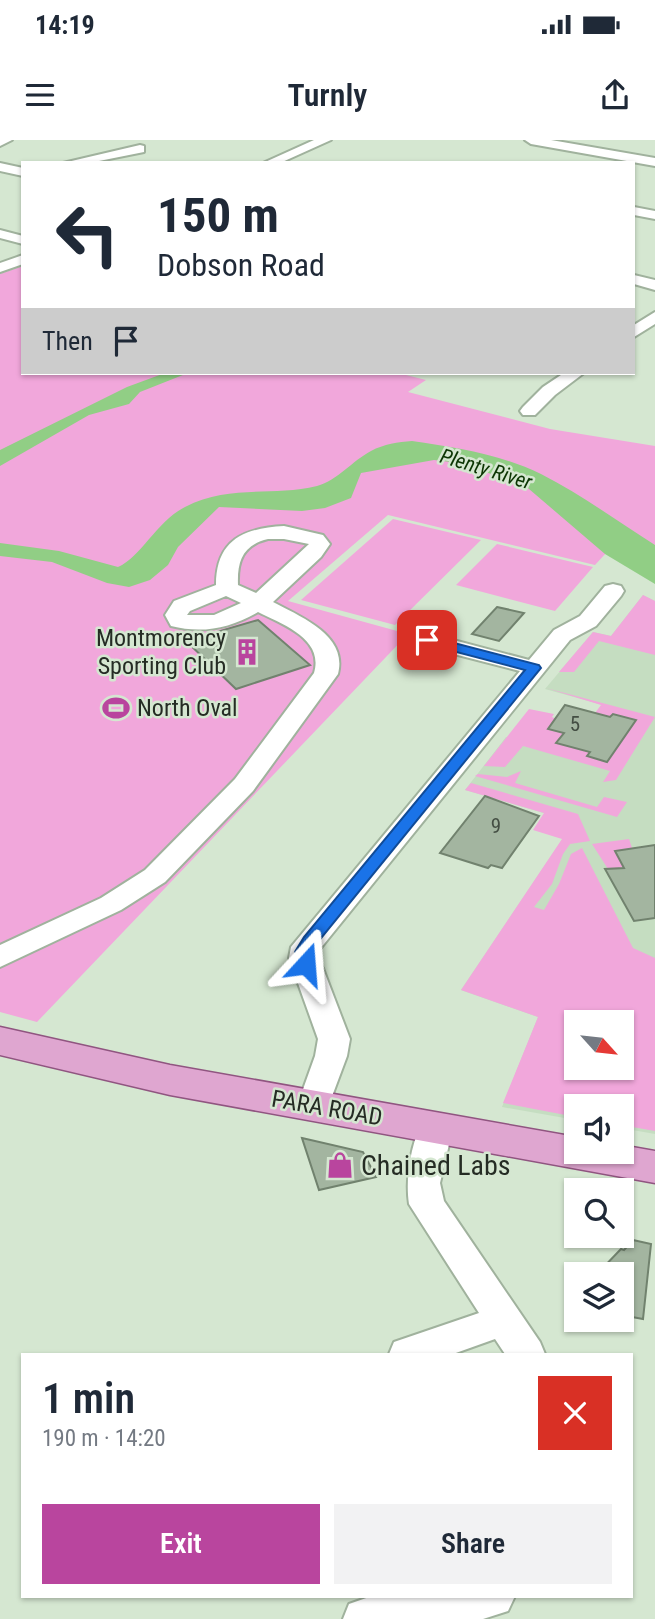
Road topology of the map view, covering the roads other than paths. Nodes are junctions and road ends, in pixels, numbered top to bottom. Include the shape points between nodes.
1 (6, 140) edge
2 (325, 140) edge
3 (531, 140) edge
4 (0, 142) edge
5 (140, 149) dead end
6 (79, 161) edge
7 (274, 161) edge
8 (655, 162) edge
9 (0, 167) edge
10 (21, 172) edge
11 (635, 211) edge
12 (655, 215) edge
13 (0, 234) edge
14 (21, 239) edge
15 (21, 260) edge
16 (0, 268) edge
17 (635, 280) edge
18 (655, 285) edge
19 (655, 317) edge
20 (635, 331) edge
21 (572, 375) edge
22 (529, 411) dead end
23 (227, 588) junction
24 (613, 591) dead end
25 (259, 603) junction
26 (427, 640) dead end
27 (534, 668) junction
28 (0, 957) edge
29 (0, 1041) edge
30 (313, 1106) junction
31 (436, 1127) junction
32 (655, 1167) edge
33 (502, 1321) junction
34 (411, 1353) edge
35 (525, 1353) edge
36 (482, 1598) edge
37 (365, 1619) edge

1 - 4 street
2 - 7 street
3 - 8 street
5 - 6 street
9 - 10 street
11 - 12 street
13 - 14 street
15 - 16 street
17 - 18 street
19 - 20 street
21 - 22 street
23 - 25 street
23 - 25 street via 182,606 176,615 179,621 203,623
23 - 25 street via 228,557 238,544 259,534 282,532 316,539 320,544 314,553
24 - 27 street via 588,621 562,635
25 - 28 street via 318,639 328,655 326,674 298,716 244,785 146,884
26 - 27 street
27 - 30 street via 306,947 304,958 334,1039
29 - 30 main road, PARA ROAD via 113,1069
30 - 31 main road, PARA ROAD
31 - 32 main road, PARA ROAD
31 - 33 street via 424,1176 427,1204
33 - 34 street
33 - 35 street
36 - 37 street

